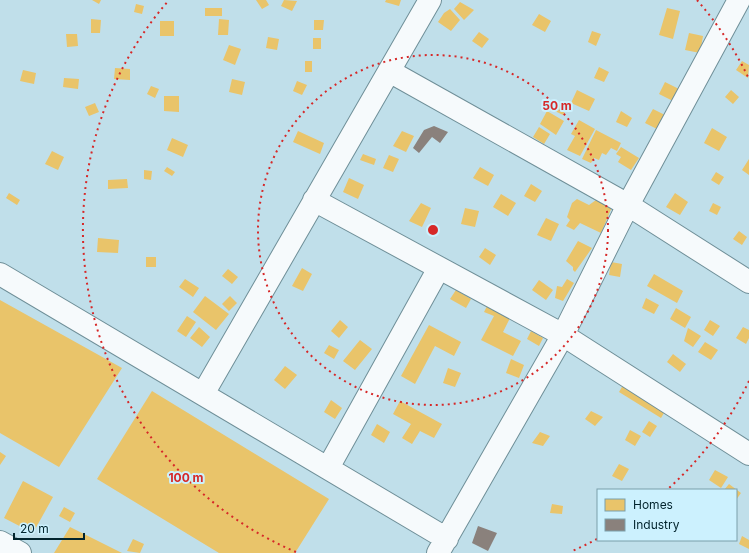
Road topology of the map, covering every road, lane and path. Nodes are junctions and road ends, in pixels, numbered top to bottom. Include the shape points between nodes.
1 (430, 0) edge
2 (739, 0) edge
3 (389, 71) junction
4 (314, 200) junction
5 (628, 205) junction
6 (439, 268) junction
7 (0, 274) edge
8 (747, 276) edge
9 (563, 335) junction
10 (203, 394) junction
11 (749, 454) edge
12 (328, 468) junction
13 (0, 542) edge
14 (442, 546) edge
15 (20, 553) edge

1 - 3 street
2 - 5 street
3 - 4 street
3 - 5 street
4 - 6 street
4 - 10 street
5 - 8 street
5 - 9 street
6 - 9 street
6 - 12 street
7 - 10 street
9 - 11 street
9 - 14 street
10 - 12 street
12 - 14 street
13 - 15 street

